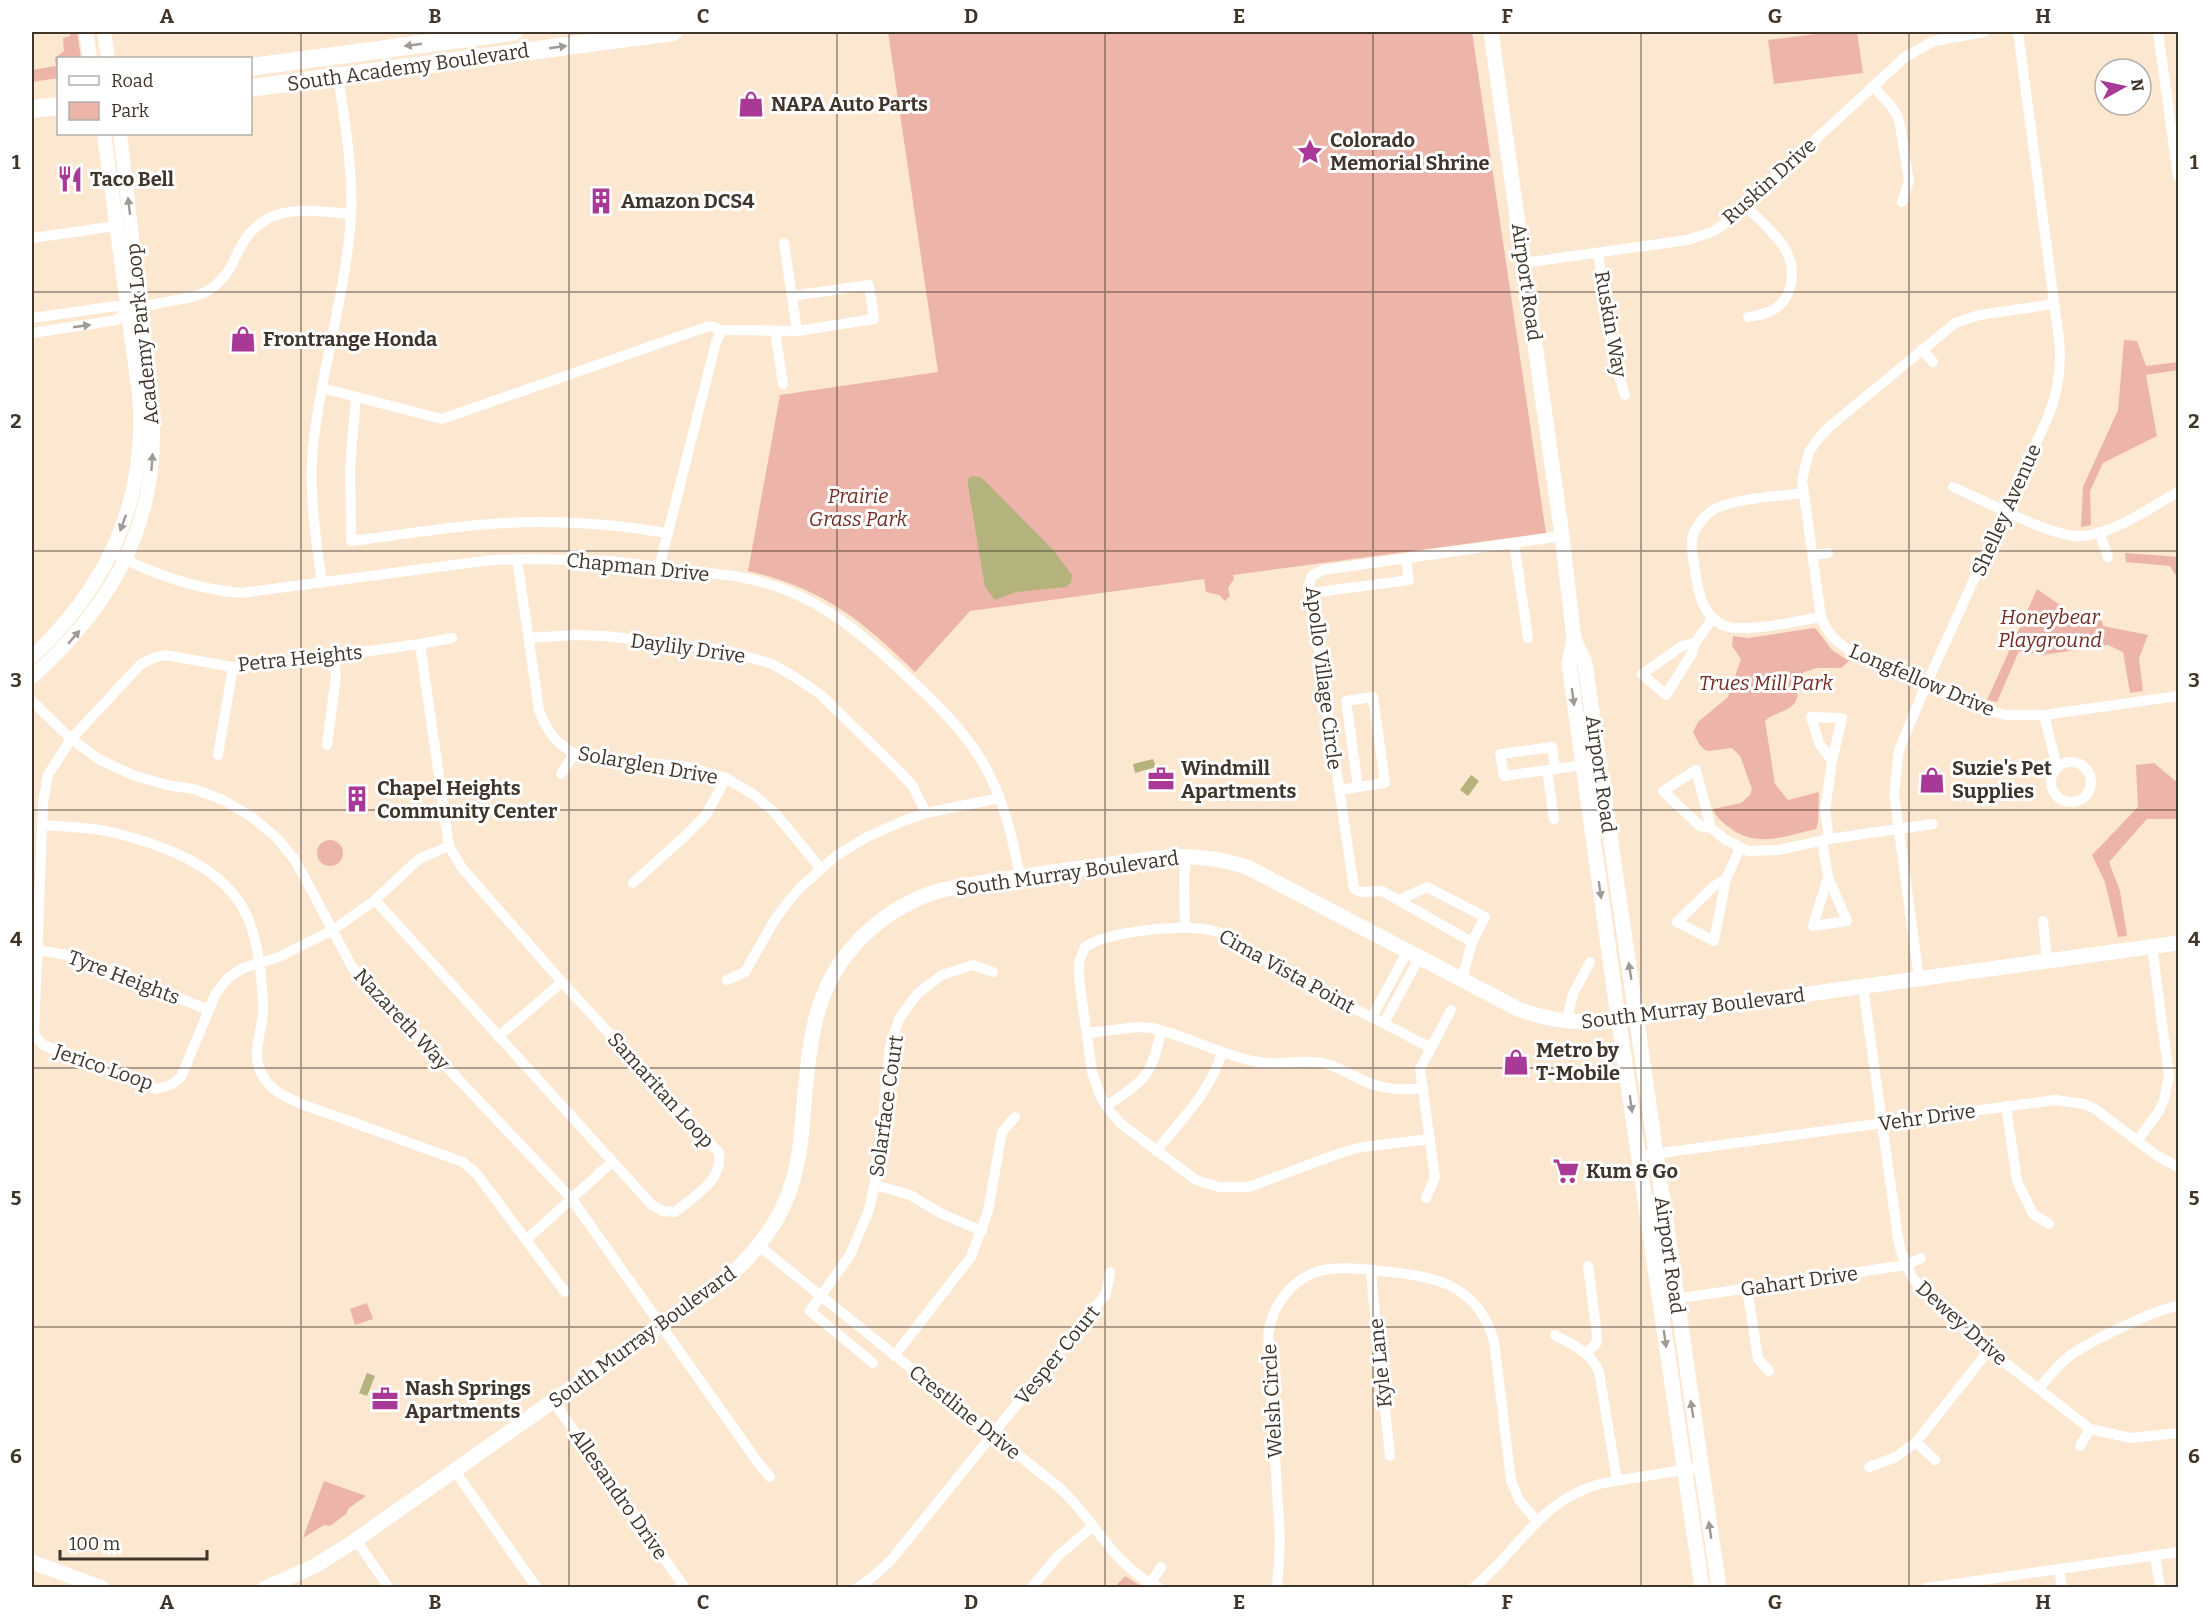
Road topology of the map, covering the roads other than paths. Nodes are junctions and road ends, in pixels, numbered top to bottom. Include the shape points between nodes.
1 (86, 32) edge
2 (104, 32) edge
3 (513, 32) edge
4 (673, 32) edge
5 (1491, 32) edge
6 (1984, 32) edge
7 (2018, 32) edge
8 (2158, 32) edge
9 (90, 57) edge
10 (108, 57) edge
11 (309, 59) junction
12 (252, 67) edge
13 (338, 76) junction
14 (252, 77) edge
15 (1874, 86) junction
16 (252, 88) edge
17 (57, 94) edge
18 (32, 97) edge
19 (57, 106) edge
20 (32, 109) edge
21 (57, 116) edge
22 (32, 119) edge
23 (104, 135) edge
24 (120, 135) edge
25 (2178, 177) edge
26 (1902, 202) dead end
27 (1745, 205) junction
28 (351, 214) junction
29 (116, 226) junction
30 (32, 237) edge
31 (784, 243) dead end
32 (1598, 253) junction
33 (1524, 263) junction
34 (792, 296) junction
35 (2054, 304) junction
36 (134, 309) junction
37 (1748, 317) dead end
38 (32, 318) edge
39 (722, 330) junction
40 (775, 332) junction
41 (797, 332) junction
42 (32, 333) edge
43 (1922, 349) junction
44 (1933, 362) dead end
45 (783, 384) dead end
46 (322, 388) junction
47 (1625, 395) dead end
48 (356, 397) junction
49 (1953, 487) dead end
50 (2178, 492) edge
51 (1803, 493) junction
52 (2006, 510) junction
53 (2099, 532) junction
54 (667, 533) junction
55 (1562, 536) junction
56 (1514, 543) junction
57 (112, 553) junction
58 (1828, 553) dead end
59 (1813, 555) junction
60 (2108, 557) dead end
61 (1406, 558) junction
62 (517, 559) junction
63 (126, 560) junction
64 (658, 567) junction
65 (322, 583) junction
66 (1311, 593) junction
67 (1821, 617) junction
68 (1713, 618) junction
69 (452, 638) dead end
70 (529, 638) junction
71 (1528, 638) dead end
72 (1574, 639) junction
73 (1695, 643) junction
74 (420, 644) junction
75 (334, 656) junction
76 (32, 657) edge
77 (233, 667) junction
78 (32, 677) edge
79 (1926, 685) junction
80 (2178, 696) edge
81 (32, 701) edge
82 (2044, 715) junction
83 (71, 739) junction
84 (327, 745) dead end
85 (574, 753) junction
86 (218, 755) dead end
87 (1832, 761) dead end
88 (1583, 765) junction
89 (2057, 767) dead end
90 (1551, 770) junction
91 (561, 774) dead end
92 (726, 778) junction
93 (1358, 787) junction
94 (1339, 790) junction
95 (1000, 798) junction
96 (926, 813) junction
97 (1554, 819) dead end
98 (1933, 824) dead end
99 (42, 825) junction
100 (1711, 828) junction
101 (1898, 828) junction
102 (1825, 839) junction
103 (449, 846) junction
104 (1740, 848) junction
105 (1186, 856) junction
106 (820, 869) junction
107 (1020, 877) junction
108 (1828, 877) junction
109 (1726, 879) junction
110 (633, 883) dead end
111 (375, 900) junction
112 (1399, 900) junction
113 (2043, 921) dead end
114 (1185, 927) junction
115 (333, 930) junction
116 (1472, 942) junction
117 (2178, 943) edge
118 (2152, 946) junction
119 (37, 950) junction
120 (1413, 955) junction
121 (2048, 960) junction
122 (258, 962) junction
123 (1590, 962) dead end
124 (993, 972) dead end
125 (1919, 978) junction
126 (727, 980) dead end
127 (1462, 980) junction
128 (562, 982) junction
129 (1863, 986) junction
130 (1388, 987) junction
131 (1400, 994) junction
132 (209, 1010) junction
133 (1450, 1011) dead end
134 (1372, 1017) junction
135 (1637, 1017) junction
136 (1619, 1020) junction
137 (1566, 1022) junction
138 (1384, 1023) junction
139 (1161, 1030) junction
140 (1087, 1033) junction
141 (498, 1037) junction
142 (1431, 1048) junction
143 (1222, 1052) junction
144 (1423, 1088) junction
145 (1106, 1106) junction
146 (2006, 1106) junction
147 (1015, 1117) dead end
148 (1882, 1123) junction
149 (1430, 1139) junction
150 (2137, 1141) junction
151 (1156, 1151) junction
152 (1656, 1154) junction
153 (1639, 1156) junction
154 (612, 1162) junction
155 (2178, 1167) edge
156 (875, 1185) junction
157 (571, 1198) junction
158 (1426, 1198) dead end
159 (2049, 1224) dead end
160 (982, 1231) junction
161 (526, 1240) junction
162 (759, 1246) junction
163 (1921, 1258) dead end
164 (1906, 1265) junction
165 (1588, 1266) dead end
166 (1371, 1270) junction
167 (1110, 1272) dead end
168 (1747, 1288) junction
169 (566, 1292) dead end
170 (820, 1295) junction
171 (1676, 1299) junction
172 (1660, 1300) junction
173 (2178, 1306) edge
174 (661, 1324) junction
175 (1555, 1335) dead end
176 (884, 1348) junction
177 (1989, 1350) junction
178 (1586, 1353) junction
179 (894, 1356) junction
180 (1769, 1371) dead end
181 (2039, 1388) junction
182 (553, 1401) junction
183 (2090, 1429) junction
184 (2178, 1433) edge
185 (993, 1434) junction
186 (1916, 1442) junction
187 (2080, 1446) dead end
188 (1390, 1456) dead end
189 (1935, 1460) dead end
190 (1701, 1467) junction
191 (1869, 1467) dead end
192 (1684, 1469) junction
193 (454, 1470) junction
194 (770, 1477) dead end
195 (1617, 1480) junction
196 (1536, 1520) junction
197 (1093, 1526) junction
198 (356, 1540) junction
199 (2178, 1552) edge
200 (2155, 1556) junction
201 (32, 1562) edge
202 (1161, 1567) dead end
203 (2059, 1569) junction
204 (1155, 1585) edge
205 (1963, 1585) edge
206 (102, 1587) edge
207 (265, 1587) edge
208 (389, 1587) edge
209 (537, 1587) edge
210 (685, 1587) edge
211 (857, 1587) edge
212 (1031, 1587) edge
213 (1277, 1587) edge
214 (1473, 1587) edge
215 (1702, 1587) edge
216 (1719, 1587) edge
217 (1926, 1587) edge
218 (2062, 1587) edge
219 (2160, 1587) edge

1 - 9 street
2 - 10 street
3 -> 11 highway, South Academy Boulevard
13 -> 4 highway, South Academy Boulevard
5 - 33 main road, Airport Road
6 - 15 street, Ruskin Drive via 1947,38 1921,48 1905,57
7 - 35 street, Shelley Avenue
8 - 25 street
11 - 12 highway, South Academy Boulevard
11 - 14 highway via 296,70
13 - 16 highway, South Academy Boulevard
13 - 28 street via 349,150
15 - 26 street via 1894,112 1901,131 1909,181
15 - 27 street, Ruskin Drive
17 - 18 highway
19 - 20 highway
21 - 22 highway
23 - 29 street, Academy Park Loop
36 -> 24 street, Academy Park Loop
27 - 32 street, Ruskin Drive via 1723,225 1701,237
27 - 37 street via 1785,248 1792,273 1791,289 1777,307
28 - 36 street via 297,211 271,217 247,235 216,286 191,297
28 - 46 street via 344,275
29 - 30 street
29 - 36 street, Academy Park Loop
31 - 34 street
32 - 33 street, Ruskin Drive
32 - 47 street, Ruskin Way via 1614,361
33 - 55 main road, Airport Road
34 - 41 street
34 - 41 street via 869,285 874,320
35 - 43 street, Longfellow Drive via 1966,318
35 - 52 street, Shelley Avenue via 2061,352 2056,393
36 - 38 street via 116,306
42 -> 36 street via 117,320
36 -> 57 street, Academy Park Loop via 141,447 129,510
63 -> 36 street, Academy Park Loop via 144,507 153,452 151,386
39 - 40 street
39 - 48 street via 709,326 442,419
39 - 54 street
40 - 41 street
40 - 45 street
43 - 44 street
43 - 51 street, Longfellow Drive via 1818,439 1804,466
46 - 48 street
46 - 65 street via 312,481
48 - 54 street via 350,467 351,542 522,522 595,523
49 - 52 street
50 - 53 street
51 - 59 street, Longfellow Drive
51 - 68 street via 1720,506 1697,527 1691,547 1698,590
52 - 53 street via 2057,534 2079,537
52 - 79 street, Shelley Avenue
53 - 60 street
54 - 64 street
55 - 56 street, Apollo Village Circle
55 - 72 main road, Airport Road
56 - 61 street, Apollo Village Circle
56 - 71 street
57 - 63 street, Chapman Drive
57 - 76 street, Academy Park Loop via 77,609
58 - 59 street
59 - 67 street, Longfellow Drive
61 - 66 street, Apollo Village Circle via 1318,572 1312,576
61 - 66 street via 1409,580
62 - 64 street, Chapman Drive
62 - 65 street, Chapman Drive
62 - 70 street, Solarglen Drive
63 - 65 street, Chapman Drive via 166,578 225,591 255,592
78 -> 63 street, Academy Park Loop via 77,633
64 - 95 street, Chapman Drive via 771,584 839,617 947,715 980,758
66 - 94 street, Apollo Village Circle
67 - 68 street via 1743,628 1722,625
67 - 79 street, Longfellow Drive via 1825,629 1843,646
68 - 73 street
69 - 74 street, Petra Heights
70 - 85 street, Solarglen Drive via 542,720 558,742
70 - 96 street, Daylily Drive via 606,636 724,650 772,664 821,695 912,785
72 -> 88 main road, Airport Road via 1569,664
135 -> 72 main road, Airport Road via 1585,663
73 - 73 street via 1682,646 1642,674 1666,695
74 - 75 street, Petra Heights
74 - 103 street, Samaritan Loop
75 - 77 street, Petra Heights
75 - 84 street via 336,676
77 - 83 street, Petra Heights via 165,655 153,658 141,664
77 - 86 street
79 - 82 street, Longfellow Drive via 1977,708 2024,717
79 - 101 street, Shelley Avenue via 1896,766
80 - 82 street, Longfellow Drive
81 - 83 street, Nazareth Way
82 - 89 street
83 - 99 street, Jerico Loop via 48,775
83 - 115 street, Nazareth Way via 100,760 135,776 194,789 252,817 294,859
85 - 91 street
85 - 92 street, Solarglen Drive via 688,767
87 - 102 street
88 - 90 street
88 -> 136 main road, Airport Road
90 - 90 street via 1552,747 1500,754 1504,776
90 - 97 street
92 - 106 street, Solarglen Drive via 775,813
92 - 110 street via 706,815
93 - 93 street via 1346,701 1373,697 1385,783
93 - 94 street
94 - 112 street, Apollo Village Circle via 1354,888 1361,892 1382,891
95 - 96 street
95 - 107 street, Chapman Drive
96 - 106 street via 867,837
98 - 101 street
99 - 119 street, Jerico Loop
99 - 122 street via 114,832 186,856 232,891 246,914
100 - 100 street via 1696,770 1663,791 1701,826
100 - 104 street
101 - 102 street
101 - 125 street, Shelley Avenue
102 - 104 street via 1767,852
102 - 108 street
103 - 111 street, Jerico Loop via 419,859
103 - 128 street, Samaritan Loop via 462,868
104 - 109 street
105 - 107 main road, South Murray Boulevard
105 - 114 street
105 - 120 main road, South Murray Boulevard via 1219,858 1247,867
106 - 126 street via 774,921 745,972
107 - 162 main road, South Murray Boulevard via 926,895 877,923 849,951 826,988 813,1031 801,1145 793,1181
108 - 108 street via 1825,886 1813,926 1847,921
109 - 109 street via 1714,886 1677,922 1714,941
111 - 115 street, Jerico Loop
111 - 141 street, Samaritan Loop
112 - 116 street
112 - 116 street via 1427,886 1485,917
113 - 121 street
114 - 134 street, Cima Vista Point via 1203,928 1236,939 1276,966
114 - 140 street, Cima Vista Point via 1106,938 1085,947 1078,969
115 - 122 street, Jerico Loop via 279,957
115 - 157 street, Nazareth Way via 352,967
116 - 127 street
117 - 118 main road, South Murray Boulevard
118 - 121 main road, South Murray Boulevard
118 - 150 street via 2169,1076 2164,1100
119 - 132 street, Tyre Heights via 73,956
119 - 132 street, Jerico Loop via 33,1028 38,1042 156,1089 181,1077
120 - 127 main road, South Murray Boulevard
120 - 130 street
120 - 131 street
121 - 125 main road, South Murray Boulevard
122 - 132 street, Jerico Loop via 228,978
122 - 161 street via 263,1017 256,1053 263,1076 275,1090 313,1108 463,1162 476,1173
123 - 137 street via 1573,994
124 - 156 street, Solarface Court via 974,965 942,975 917,994 899,1019 890,1047
125 - 129 main road, South Murray Boulevard
127 - 137 main road, South Murray Boulevard via 1518,1009
128 - 141 street
128 - 154 street, Samaritan Loop via 719,1153 720,1164 712,1181 675,1212 652,1205
129 - 135 main road, South Murray Boulevard
129 - 148 street, Dewey Drive
130 - 131 street
130 - 134 street
131 - 138 street
133 - 142 street
134 - 138 street, Cima Vista Point
135 - 136 main road, South Murray Boulevard
135 - 152 main road, Airport Road
136 - 137 main road, South Murray Boulevard
136 -> 153 main road, Airport Road
138 - 142 street, Cima Vista Point
139 - 140 street via 1137,1027
139 - 143 street
139 - 145 street via 1156,1057 1146,1075
140 - 145 street, Cima Vista Point via 1096,1085
141 - 154 street, Samaritan Loop
142 - 144 street via 1420,1069
143 - 144 street via 1265,1063 1322,1063 1389,1089
143 - 151 street via 1210,1083
144 - 149 street
145 - 151 street, Cima Vista Point via 1120,1123
146 - 148 street, Vehr Drive
146 - 150 street, Vehr Drive via 2055,1100 2084,1104 2105,1115
146 - 159 street via 2017,1181 2033,1214
147 - 160 street via 1002,1132
148 - 152 street, Vehr Drive
148 - 164 street, Dewey Drive via 1898,1238
149 - 151 street, Cima Vista Point via 1343,1152 1243,1188 1219,1187 1196,1180
149 - 158 street via 1435,1178
150 - 155 street, Vehr Drive
152 - 153 street, Vehr Drive
152 - 171 main road, Airport Road
153 - 172 main road, Airport Road
154 - 157 street
156 - 160 street via 910,1195
156 - 170 street, Solarface Court via 857,1242
157 - 161 street
157 - 174 street, Nazareth Way
160 - 179 street via 965,1266
161 - 169 street
162 - 170 street, Crestline Drive
162 - 174 main road, South Murray Boulevard via 726,1279
163 - 164 street, Gahart Drive
164 - 168 street, Gahart Drive
164 - 177 street, Dewey Drive via 1920,1289
165 - 178 street via 1597,1336 1596,1344
166 - 188 street, Kyle Lane
166 - 196 street, Welsh Circle via 1442,1281 1463,1295 1486,1321 1494,1341 1511,1480 1519,1500
166 - 213 street, Welsh Circle via 1329,1269 1309,1275 1285,1295 1270,1323 1268,1345 1280,1542
167 - 185 street, Vesper Court via 1106,1293
168 - 171 street, Gahart Drive
168 - 180 street via 1758,1359
170 - 176 street, Crestline Drive
170 - 176 street via 810,1311 870,1366
171 - 172 street, Gahart Drive
190 -> 171 main road, Airport Road
172 -> 192 main road, Airport Road
173 - 181 street via 2079,1350
174 - 182 main road, South Murray Boulevard
174 - 194 street, Nazareth Way
175 - 178 street
176 - 179 street, Crestline Drive
177 - 181 street, Dewey Drive
177 - 186 street
178 - 195 street via 1599,1372
179 - 185 street, Crestline Drive
181 - 183 street, Dewey Drive
182 - 193 main road, South Murray Boulevard
182 - 210 street, Allesandro Drive
183 - 184 street, Dewey Drive via 2131,1438
183 - 187 street
185 - 197 street, Crestline Drive via 1073,1501
185 - 211 street, Vesper Court via 892,1559
186 - 189 street
186 - 191 street via 1896,1457
190 - 192 street
216 -> 190 main road, Airport Road
192 - 195 street
192 - 215 main road, Airport Road
193 - 198 main road, South Murray Boulevard
193 - 209 street
195 - 196 street via 1578,1491
196 - 214 street
197 - 204 street, Crestline Drive via 1120,1561
197 - 212 street via 1054,1560
198 - 207 main road, South Murray Boulevard via 315,1566
198 - 208 street
199 - 200 street
200 - 203 street
200 - 219 street
201 - 206 main road
202 - 204 street
203 - 205 street
203 - 218 street
205 - 217 street

